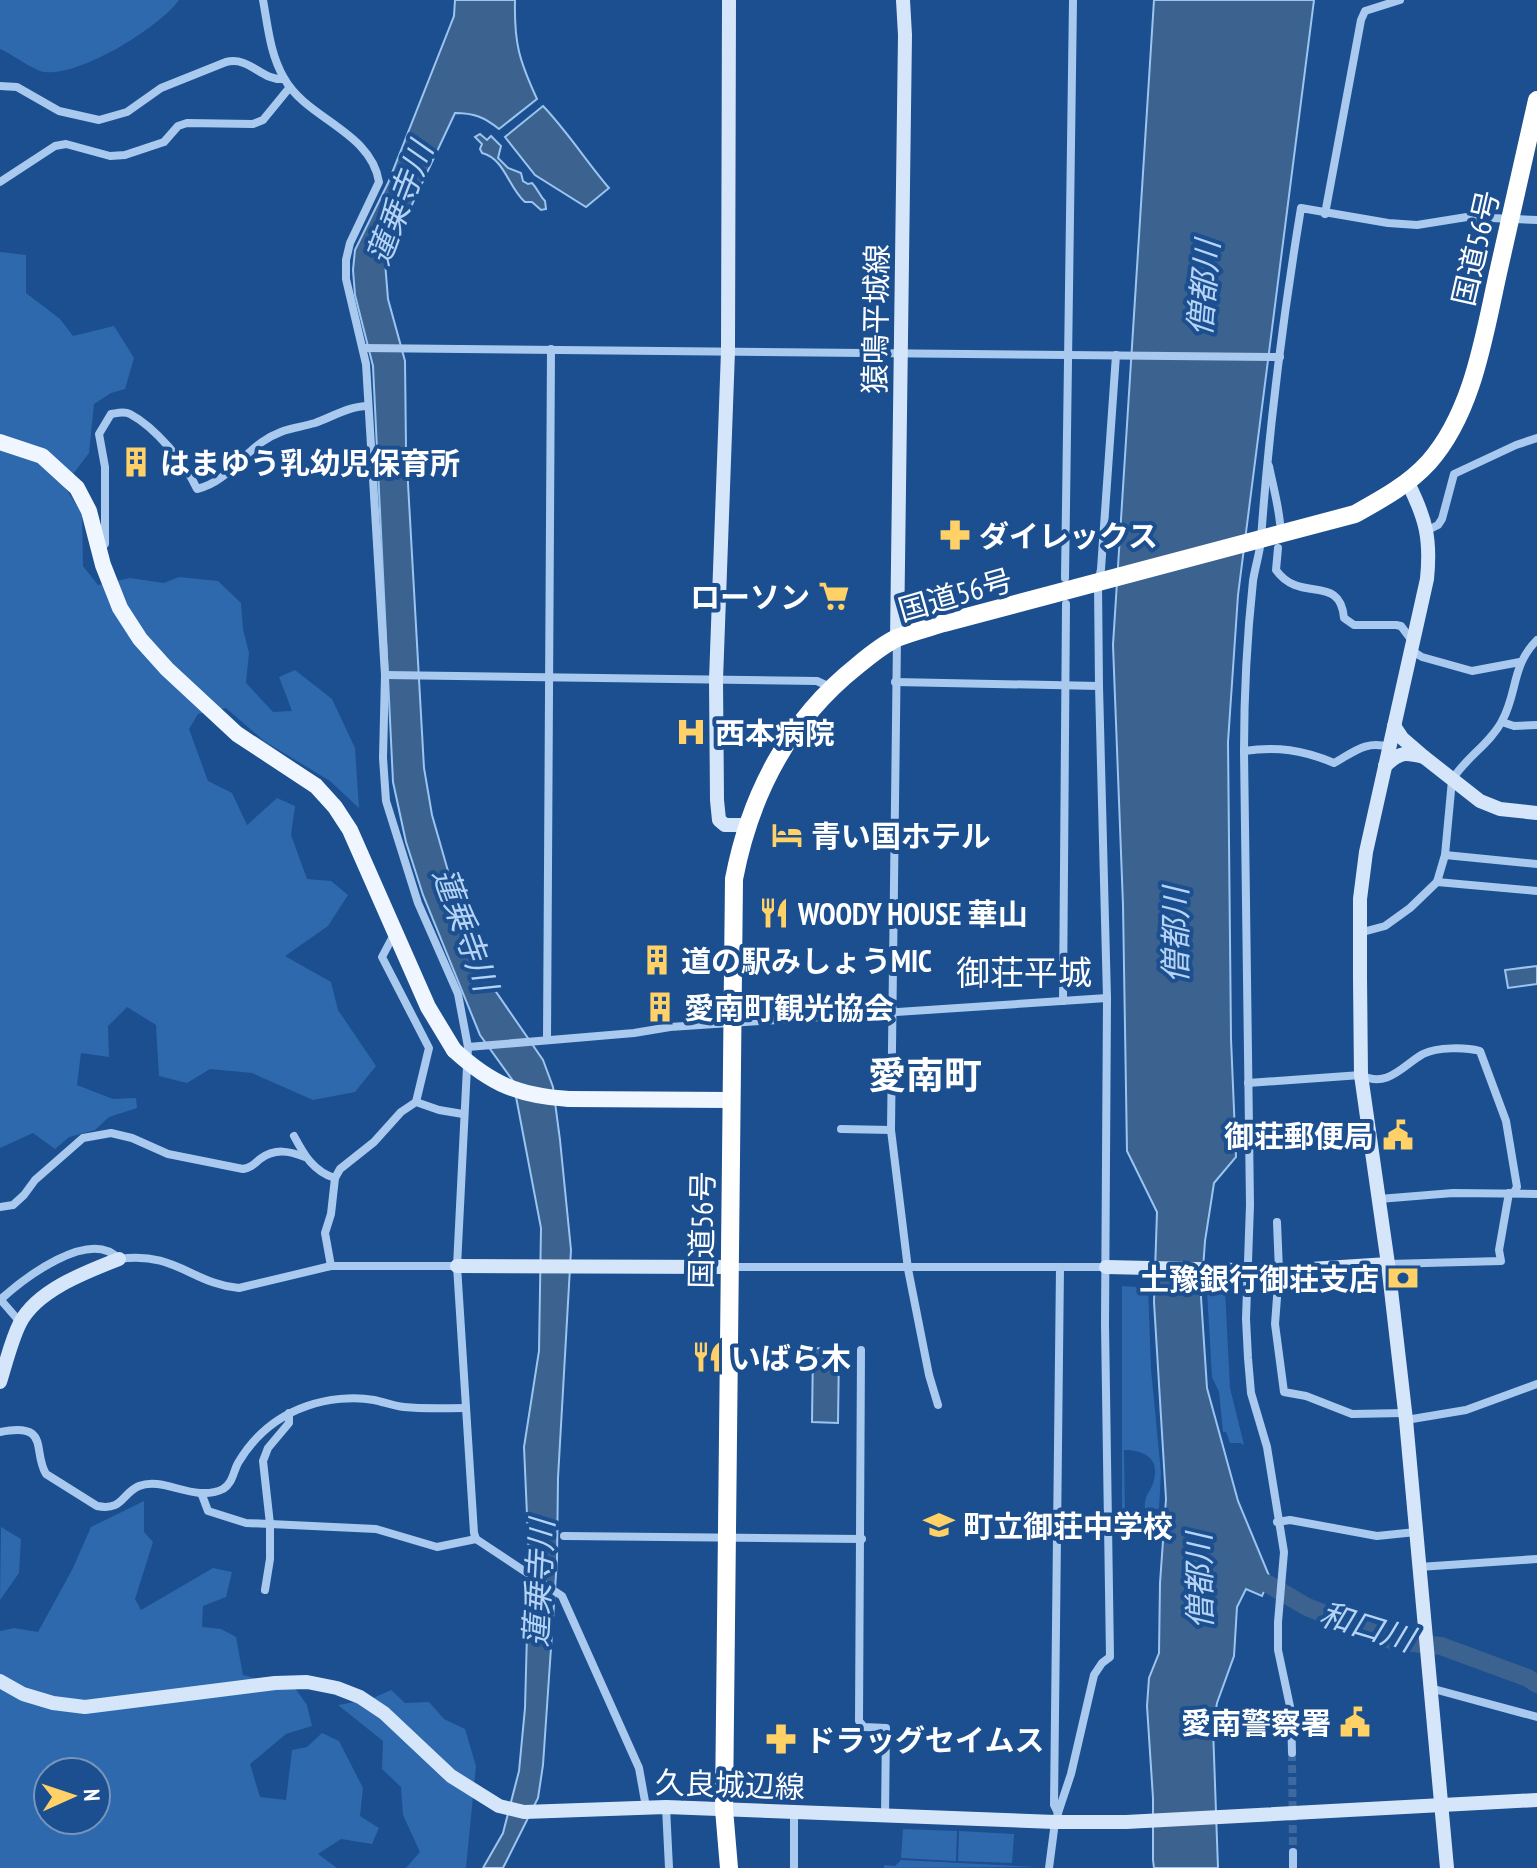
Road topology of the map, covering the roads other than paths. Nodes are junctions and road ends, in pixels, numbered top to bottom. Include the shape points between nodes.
1 (263, 0) edge
2 (729, 0) edge
3 (903, 0) edge
4 (1073, 0) edge
5 (1400, 0) edge
6 (287, 83) junction
7 (0, 86) edge
8 (1537, 100) edge
9 (0, 182) edge
10 (1325, 214) junction
11 (1537, 220) edge
12 (1510, 221) junction
13 (367, 348) junction
14 (551, 349) junction
15 (728, 351) junction
16 (901, 353) junction
17 (1069, 354) junction
18 (1120, 355) junction
19 (1277, 357) junction
20 (368, 406) junction
21 (1537, 438) edge
22 (0, 442) edge
23 (1266, 463) junction
24 (1408, 483) junction
25 (1280, 523) dead end
26 (1428, 530) junction
27 (1265, 543) junction
28 (99, 550) junction
29 (1065, 578) dead end
30 (1105, 582) junction
31 (1066, 604) dead end
32 (897, 639) junction
33 (1537, 640) edge
34 (1412, 646) junction
35 (1520, 662) junction
36 (388, 674) junction
37 (549, 679) junction
38 (716, 680) junction
39 (895, 682) junction
40 (1067, 686) junction
41 (1099, 686) junction
42 (830, 688) junction
43 (1502, 722) junction
44 (1537, 725) edge
45 (1394, 726) junction
46 (1389, 747) junction
47 (1244, 751) junction
48 (1424, 757) junction
49 (1385, 766) junction
50 (1452, 780) junction
51 (1537, 813) edge
52 (747, 825) junction
53 (1445, 855) junction
54 (1537, 864) edge
55 (1437, 882) junction
56 (1537, 891) edge
57 (1359, 933) junction
58 (391, 940) dead end
59 (1107, 998) junction
60 (1063, 1001) junction
61 (893, 1014) junction
62 (731, 1022) junction
63 (544, 1039) junction
64 (461, 1048) junction
65 (1361, 1075) junction
66 (1248, 1083) junction
67 (731, 1100) junction
68 (416, 1102) junction
69 (463, 1114) junction
70 (841, 1129) dead end
71 (891, 1130) junction
72 (294, 1136) dead end
73 (305, 1157) junction
74 (335, 1178) junction
75 (1512, 1192) junction
76 (1537, 1194) edge
77 (1379, 1199) junction
78 (0, 1207) edge
79 (1277, 1222) dead end
80 (119, 1259) junction
81 (1388, 1264) junction
82 (331, 1266) junction
83 (457, 1266) junction
84 (728, 1267) junction
85 (1060, 1267) junction
86 (1108, 1267) junction
87 (908, 1269) junction
88 (1246, 1269) junction
89 (1279, 1271) junction
90 (0, 1299) edge
91 (20, 1322) junction
92 (861, 1350) dead end
93 (0, 1382) edge
94 (1537, 1384) edge
95 (938, 1405) dead end
96 (465, 1408) junction
97 (289, 1413) junction
98 (1405, 1416) junction
99 (0, 1432) edge
100 (202, 1495) junction
101 (1277, 1522) junction
102 (270, 1524) junction
103 (1416, 1532) junction
104 (564, 1536) dead end
105 (727, 1536) junction
106 (476, 1539) junction
107 (862, 1539) junction
108 (1537, 1559) edge
109 (1419, 1567) junction
110 (265, 1590) dead end
111 (0, 1681) edge
112 (1430, 1688) junction
113 (1537, 1717) edge
114 (1292, 1753) tunnel mouth
115 (1537, 1800) edge
116 (1441, 1804) junction
117 (646, 1807) junction
118 (666, 1807) junction
119 (724, 1809) junction
120 (794, 1811) junction
121 (885, 1816) junction
122 (1057, 1818) junction
123 (1293, 1852) tunnel mouth
124 (669, 1868) edge
125 (729, 1868) edge
126 (794, 1868) edge
127 (1049, 1868) edge
128 (1293, 1868) edge
129 (1447, 1868) edge

1 - 6 street via 271,47
2 - 15 street
3 - 16 street, 猿鳴平城線
4 - 17 street
5 - 10 street via 1365,11 1361,20
6 - 7 street via 237,59 161,88 127,112 99,120 59,111 17,87
6 - 9 street via 263,120 253,124 187,123 164,142 125,155 55,146
6 - 13 street via 347,134 377,172 379,182 346,260 349,297
8 - 12 highway, 国道56号
10 - 12 street via 1417,225 1467,217
10 - 19 street via 1301,208
11 - 12 street
12 - 24 highway, 国道56号 via 1468,392 1448,436
13 - 14 street
13 - 20 street
14 - 15 street
14 - 37 street
15 - 16 street
15 - 38 street
16 - 17 street
16 - 32 street, 猿鳴平城線
17 - 18 street
17 - 29 street
18 - 19 street
18 - 30 street via 1101,569
19 - 23 street
20 - 28 street via 287,429 262,442 217,481 197,489 156,435 129,414 111,414 99,434 105,467 105,544
20 - 36 street
21 - 26 street via 1454,474 1442,519
22 - 28 main road via 42,456 77,488
23 - 25 street
23 - 27 street
24 - 26 street
24 - 27 highway, 国道56号 via 1355,514
26 - 34 street via 1427,579
27 - 30 highway, 国道56号
27 - 34 street via 1283,580 1332,593 1343,603 1344,618 1354,625 1401,626
27 - 47 street via 1254,578
28 - 64 main road via 120,608 158,659 237,734 316,786 335,807 428,1007
30 - 32 highway, 国道56号
30 - 41 street
31 - 40 street
32 - 39 street
32 - 42 highway, 国道56号
33 - 35 street
34 - 35 street via 1422,657 1472,671
34 - 45 street
35 - 43 street
36 - 37 street
36 - 64 street via 386,801 418,903 458,994
37 - 38 street
37 - 63 street
38 - 42 street via 817,681
38 - 52 street via 719,820
39 - 40 street
39 - 61 street
40 - 41 street
40 - 60 street
41 - 59 street
42 - 52 highway, 国道56号 via 777,755
43 - 44 street
43 - 50 street
45 - 46 street
45 - 48 street
46 - 47 street via 1369,744 1334,763 1285,748
46 - 49 street
47 - 66 street
48 - 49 street via 1406,752
48 - 50 street
49 - 57 street via 1366,852
50 - 51 street via 1500,809
50 - 53 street
52 - 62 highway, 国道56号 via 734,879
53 - 54 street
53 - 55 street
55 - 56 street
55 - 57 street via 1385,926
57 - 65 street
58 - 68 street via 382,957 429,1048
59 - 60 street
59 - 86 street
60 - 61 street
61 - 62 street
61 - 71 street
62 - 63 street
62 - 67 highway, 国道56号
63 - 64 street
64 - 67 main road, bridge via 476,1070 520,1093 569,1099
64 - 69 street
65 - 66 street
65 - 75 street via 1395,1077 1427,1052 1480,1051 1506,1121 1517,1187
65 - 77 street
66 - 88 street
67 - 84 highway, 国道56号
68 - 69 street
68 - 74 street
69 - 83 street
70 - 71 street
71 - 87 street
72 - 73 street
73 - 74 street
73 - 78 street via 276,1151 243,1169 168,1154 111,1133 83,1138 13,1205
74 - 82 street via 325,1233
75 - 76 street
75 - 77 street
75 - 81 street via 1501,1261
77 - 81 street
79 - 89 street
80 - 82 street via 157,1258 239,1288
80 - 90 street via 98,1248 63,1256
80 - 91 street via 49,1293
81 - 89 street
81 - 98 street
82 - 83 street
83 - 84 street
83 - 96 street
84 - 87 street
84 - 105 highway, 国道56号
85 - 86 street
85 - 87 street
85 - 122 street via 1053,1722
86 - 88 street
86 - 122 street via 1110,1657 1094,1675
87 - 95 street
88 - 89 street
88 - 101 street via 1251,1393 1267,1447
89 - 98 street via 1275,1324 1284,1392 1352,1414
90 - 91 street
91 - 93 street
92 - 107 street
94 - 98 street via 1466,1410
96 - 97 street via 399,1407 351,1399
96 - 106 street
97 - 100 street via 266,1429 242,1458 232,1481
97 - 102 street via 289,1423 263,1461
98 - 103 street
99 - 100 street via 27,1432 37,1439 46,1474 97,1506 115,1506 139,1486
100 - 102 street via 208,1511
101 - 103 street via 1377,1536
101 - 114 street via 1284,1552 1278,1650 1291,1711
102 - 106 street via 376,1529 437,1547
102 - 110 street
103 - 109 street
104 - 105 street
105 - 107 street
105 - 119 highway, 国道56号
106 - 117 street via 559,1592 566,1602 639,1768
107 - 121 street via 859,1721 864,1727 886,1728
108 - 109 street
109 - 112 street
111 - 117 street, 久良城辺線 via 23,1694 85,1707 307,1682 360,1697 451,1776 499,1806 524,1812
112 - 113 street
112 - 116 street
115 - 116 street, 久良城辺線
116 - 122 street, 久良城辺線 via 1134,1822
116 - 129 street
117 - 118 street, 久良城辺線
118 - 119 street, 久良城辺線
118 - 124 street
119 - 120 street, 久良城辺線
119 - 125 highway, 国道56号
120 - 121 street, 久良城辺線
120 - 126 street
121 - 122 street, 久良城辺線
122 - 127 street
123 - 128 street

